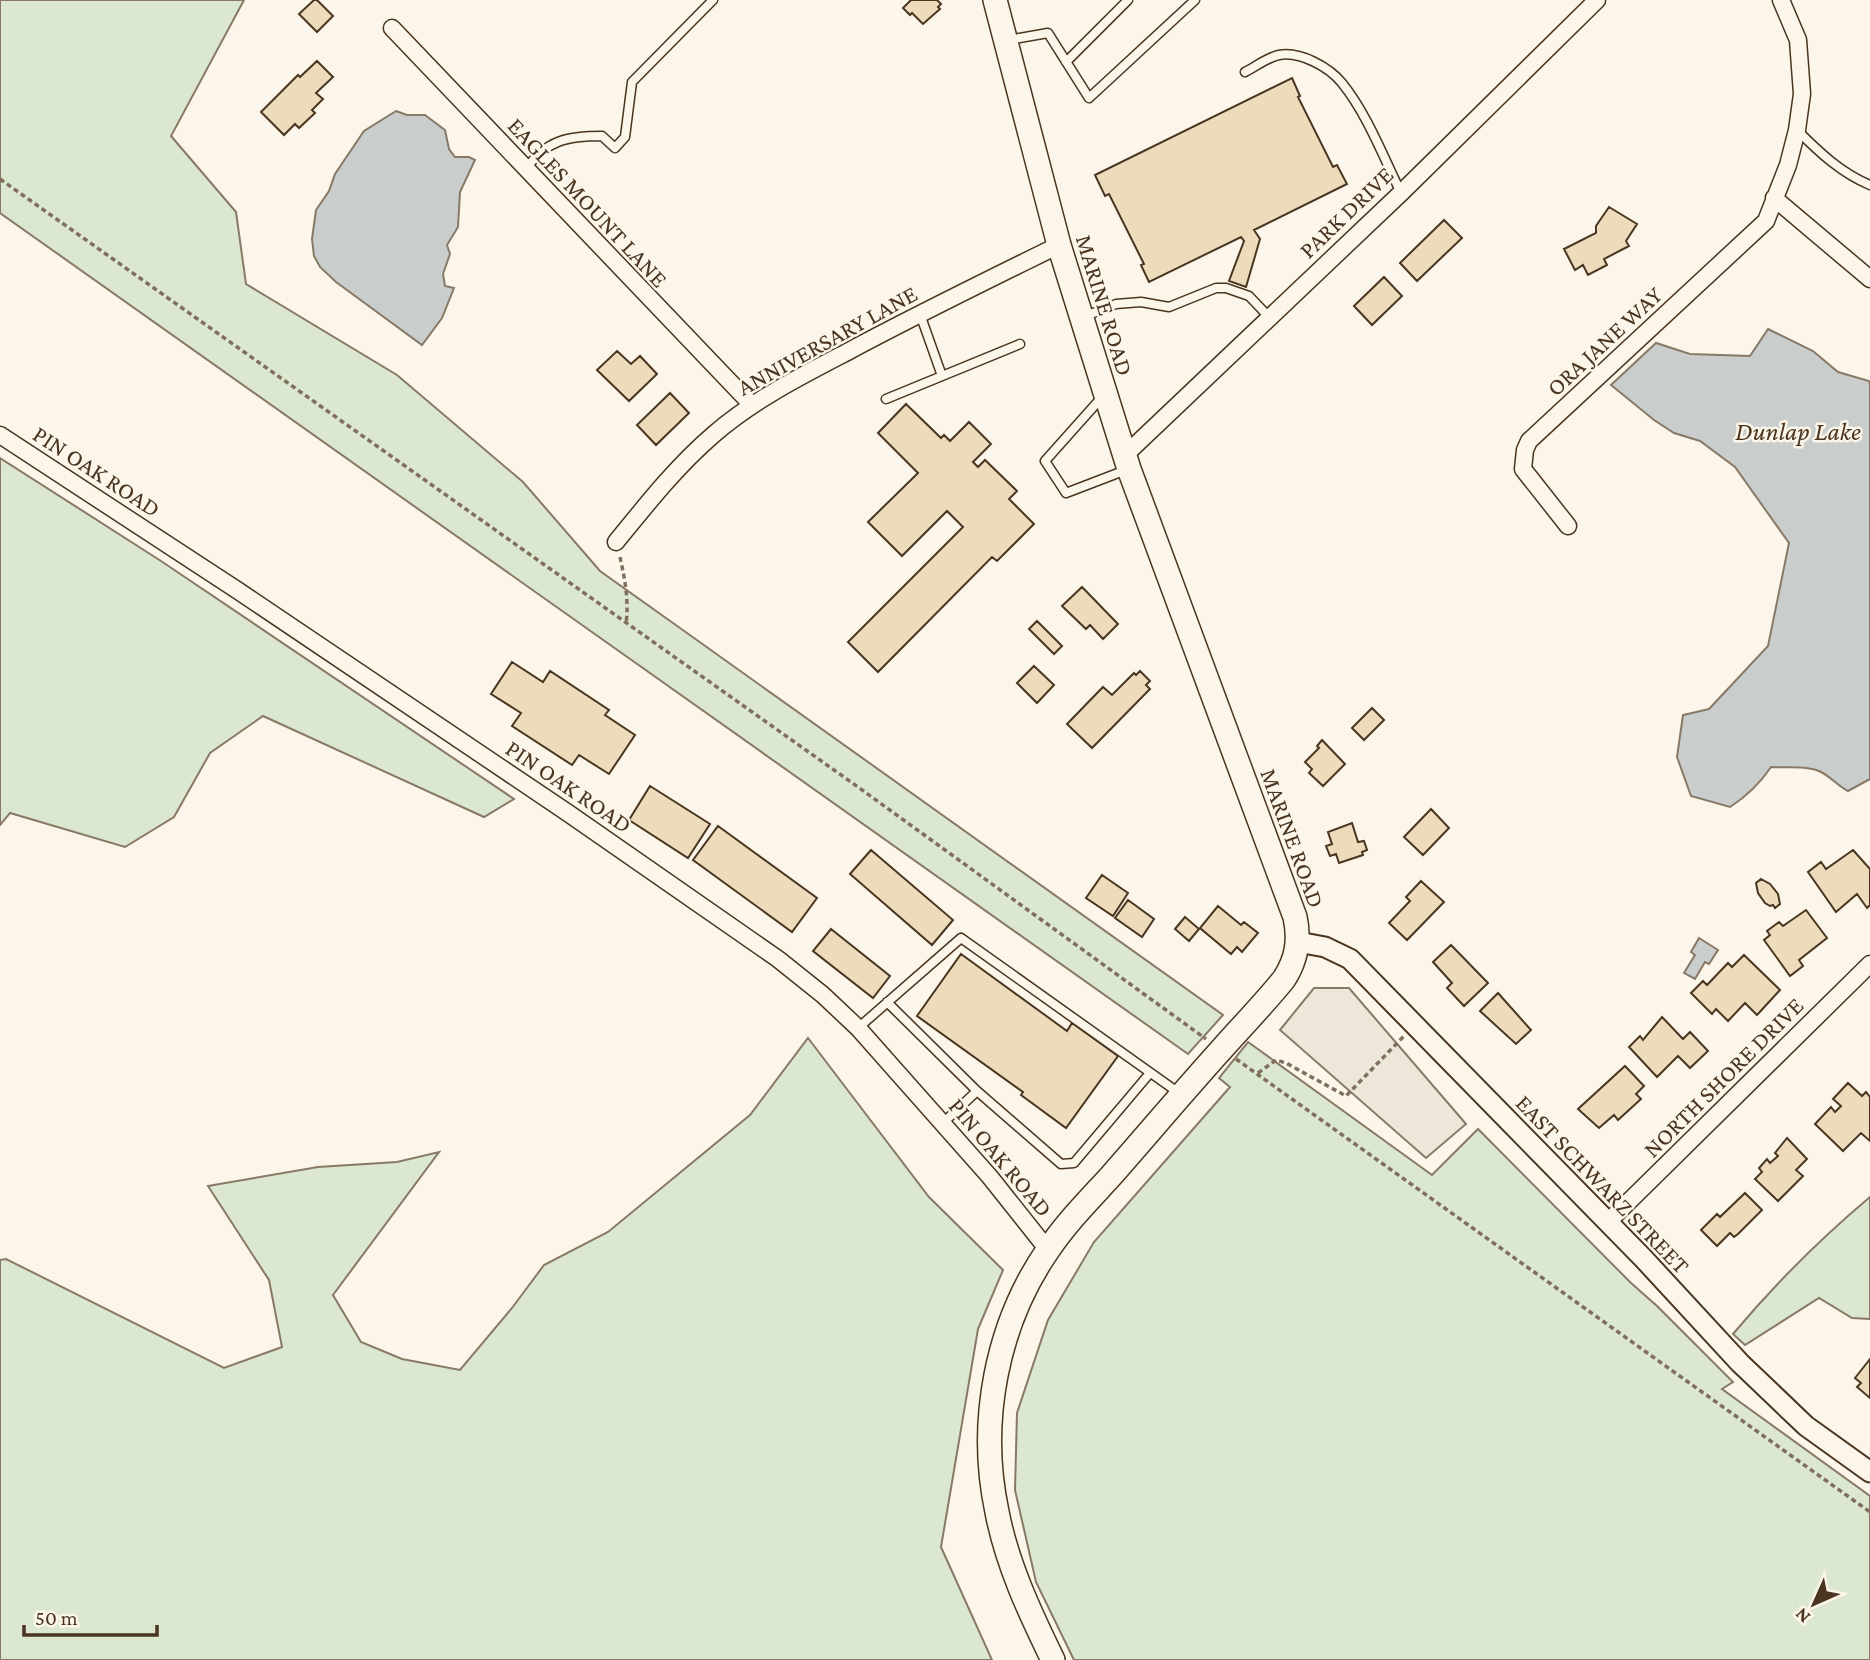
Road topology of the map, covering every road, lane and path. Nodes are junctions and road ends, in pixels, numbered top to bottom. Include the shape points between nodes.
1 (713, 0) edge
2 (995, 0) edge
3 (1128, 0) edge
4 (1195, 0) edge
5 (1597, 0) edge
6 (1781, 0) edge
7 (392, 28) dead end
8 (1005, 40) junction
9 (1066, 62) junction
10 (1245, 72) dead end
11 (1797, 130) junction
12 (526, 170) junction
13 (0, 179) edge
14 (1870, 185) edge
15 (1401, 192) junction
16 (1774, 198) junction
17 (1059, 245) junction
18 (1870, 279) edge
19 (920, 314) junction
20 (1269, 317) junction
21 (1081, 318) junction
22 (1020, 344) dead end
23 (942, 376) junction
24 (1105, 394) junction
25 (886, 399) dead end
26 (752, 405) junction
27 (0, 435) edge
28 (1127, 462) junction
29 (1568, 526) dead end
30 (617, 542) joint
31 (626, 624) junction
32 (1298, 942) junction
33 (1870, 964) edge
34 (887, 1002) junction
35 (1415, 1025) junction
36 (858, 1028) junction
37 (1212, 1043) dead end
38 (1232, 1057) dead end
39 (1150, 1073) junction
40 (1258, 1074) junction
41 (977, 1091) junction
42 (1181, 1095) junction
43 (944, 1122) junction
44 (1608, 1222) junction
45 (1048, 1250) junction
46 (1870, 1472) edge
47 (1870, 1512) edge
48 (1053, 1660) edge

1 - 12 lane via 632,82 625,137 615,148 602,136 579,136 537,153
2 - 8 main road, MARINE ROAD
3 - 9 lane
4 - 9 lane via 1089,98
5 - 15 street, PARK DRIVE
6 - 11 street via 1801,58
7 - 12 street, EAGLES MOUNT LANE
8 - 9 lane via 1048,33
8 - 17 main road, MARINE ROAD
10 - 15 lane via 1279,55 1306,58 1341,81
11 - 14 lane via 1838,167
11 - 16 street
12 - 26 street, EAGLES MOUNT LANE
13 - 31 path
15 - 20 street, PARK DRIVE
16 - 18 street
16 - 29 street, ORA JANE WAY via 1766,221 1529,441 1523,469
17 - 19 street, ANNIVERSARY LANE
17 - 21 main road, MARINE ROAD
19 - 23 lane
19 - 26 street, ANNIVERSARY LANE
20 - 21 lane via 1249,296 1216,288 1169,307 1116,304
20 - 28 street, PARK DRIVE
21 - 24 main road, MARINE ROAD
22 - 23 lane
23 - 25 lane
24 - 28 main road, MARINE ROAD
24 - 28 lane via 1045,461 1066,494
26 - 30 street, ANNIVERSARY LANE via 682,463
27 - 36 street, PIN OAK ROAD via 579,820 778,959
28 - 32 main road, MARINE ROAD via 1295,917
30 - 31 path via 627,589
31 - 37 path
32 - 35 street, EAST SCHWARZ STREET via 1325,947 1350,959
32 - 42 main road, MARINE ROAD via 1284,979
33 - 44 street, NORTH SHORE DRIVE
34 - 36 lane
34 - 39 lane via 961,937
34 - 41 lane
35 - 40 path via 1346,1097 1276,1060
35 - 44 street, EAST SCHWARZ STREET
36 - 43 street, PIN OAK ROAD
38 - 40 path
39 - 41 lane via 1073,1163 1062,1164
39 - 42 lane
40 - 47 path
41 - 43 lane
42 - 45 main road, MARINE ROAD
43 - 45 street, PIN OAK ROAD
44 - 46 street, EAST SCHWARZ STREET via 1787,1408
45 - 48 main road, MARINE ROAD via 1006,1336 992,1397 989,1440 995,1501 1007,1551

